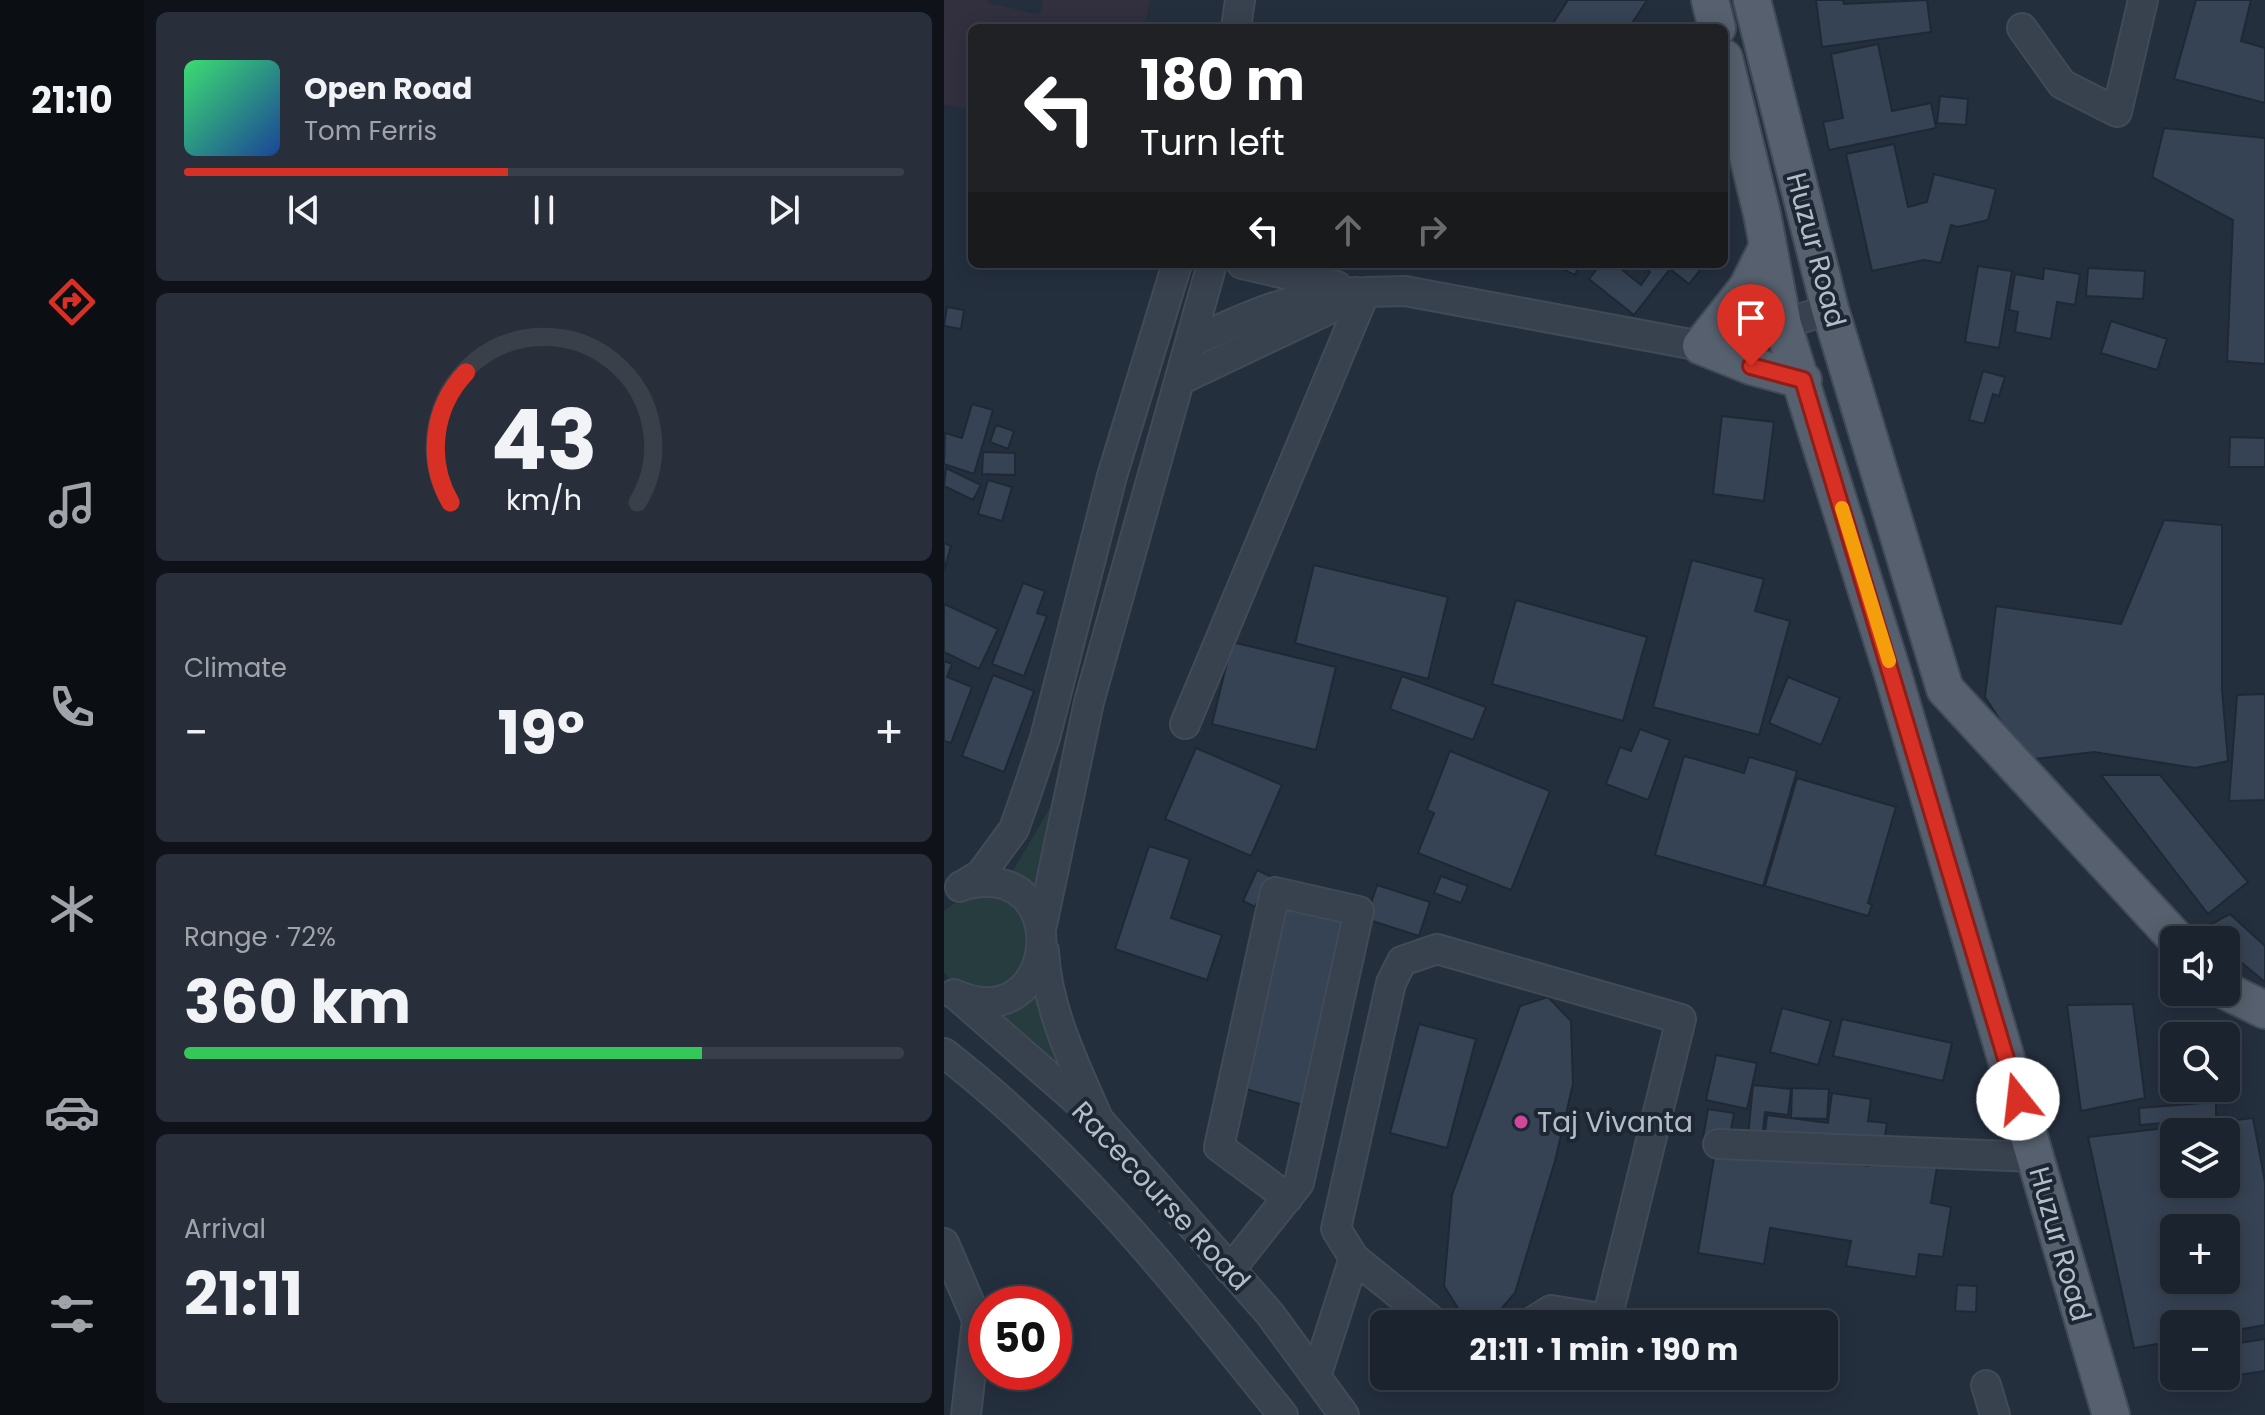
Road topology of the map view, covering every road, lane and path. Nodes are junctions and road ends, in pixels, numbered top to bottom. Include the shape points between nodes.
1 (1240, 0) edge
2 (1710, 0) edge
3 (1752, 0) edge
4 (2143, 0) edge
5 (1237, 24) edge
6 (1716, 24) edge
7 (2022, 28) dead end
8 (1728, 76) edge
9 (1767, 248) junction
10 (1176, 268) edge
11 (1211, 268) edge
12 (1260, 268) edge
13 (1365, 292) junction
14 (1830, 309) junction
15 (1783, 325) junction
16 (1190, 343) junction
17 (1701, 346) junction
18 (1180, 380) junction
19 (1803, 380) junction
20 (1941, 674) junction
21 (1897, 689) junction
22 (1185, 724) dead end
23 (952, 891) edge
24 (2164, 926) edge
25 (1043, 935) junction
26 (950, 991) edge
27 (2240, 998) edge
28 (2265, 1010) edge
29 (944, 1053) edge
30 (1099, 1120) junction
31 (1718, 1144) dead end
32 (2035, 1157) junction
33 (1288, 1198) junction
34 (944, 1243) edge
35 (1354, 1258) junction
36 (1230, 1270) junction
37 (1419, 1310) edge
38 (1609, 1310) edge
39 (1316, 1377) junction
40 (1986, 1385) dead end
41 (966, 1415) edge
42 (1283, 1415) edge
43 (1344, 1415) edge
44 (1995, 1415) edge
45 (2111, 1415) edge

1 - 5 street
2 - 6 main road
3 - 14 main road, Huzur Road
4 - 7 street via 2117,112 2062,84
8 - 9 main road, Huzur Road
9 - 15 main road, Huzur Road
9 - 17 main road via 1747,288
10 - 23 street via 1112,476 1045,738 1014,829 981,874
11 - 16 street
12 - 13 street
13 - 16 street via 1321,293 1272,305
13 - 17 street via 1405,291
13 - 18 street
13 - 22 street
14 - 15 street
14 - 20 main road, Huzur Road
15 - 17 street
15 - 19 main road, Huzur Road
16 - 18 street
17 - 19 main road
18 - 25 street via 1089,702
19 - 21 main road, Huzur Road
20 - 21 main road
20 - 24 main road, Huzur Road via 1945,689
21 - 32 main road, Huzur Road
23 - 25 street via 991,882 1008,887 1034,909
25 - 26 street via 1033,977 1013,994 989,1002
25 - 30 street via 1049,991
26 - 30 street, Racecourse Road
27 - 28 main road
29 - 42 street via 998,1094 1143,1242
30 - 36 street, Racecourse Road
31 - 32 street
32 - 45 main road, Huzur Road
33 - 33 street via 1299,1183 1359,911 1275,892 1219,1147 1260,1167
33 - 36 street
34 - 41 street via 977,1320
35 - 37 street
35 - 38 street via 1336,1229 1391,983 1402,961 1437,949 1681,1019
35 - 39 street
36 - 39 street, Racecourse Road
39 - 43 street, Racecourse Road
40 - 44 street

